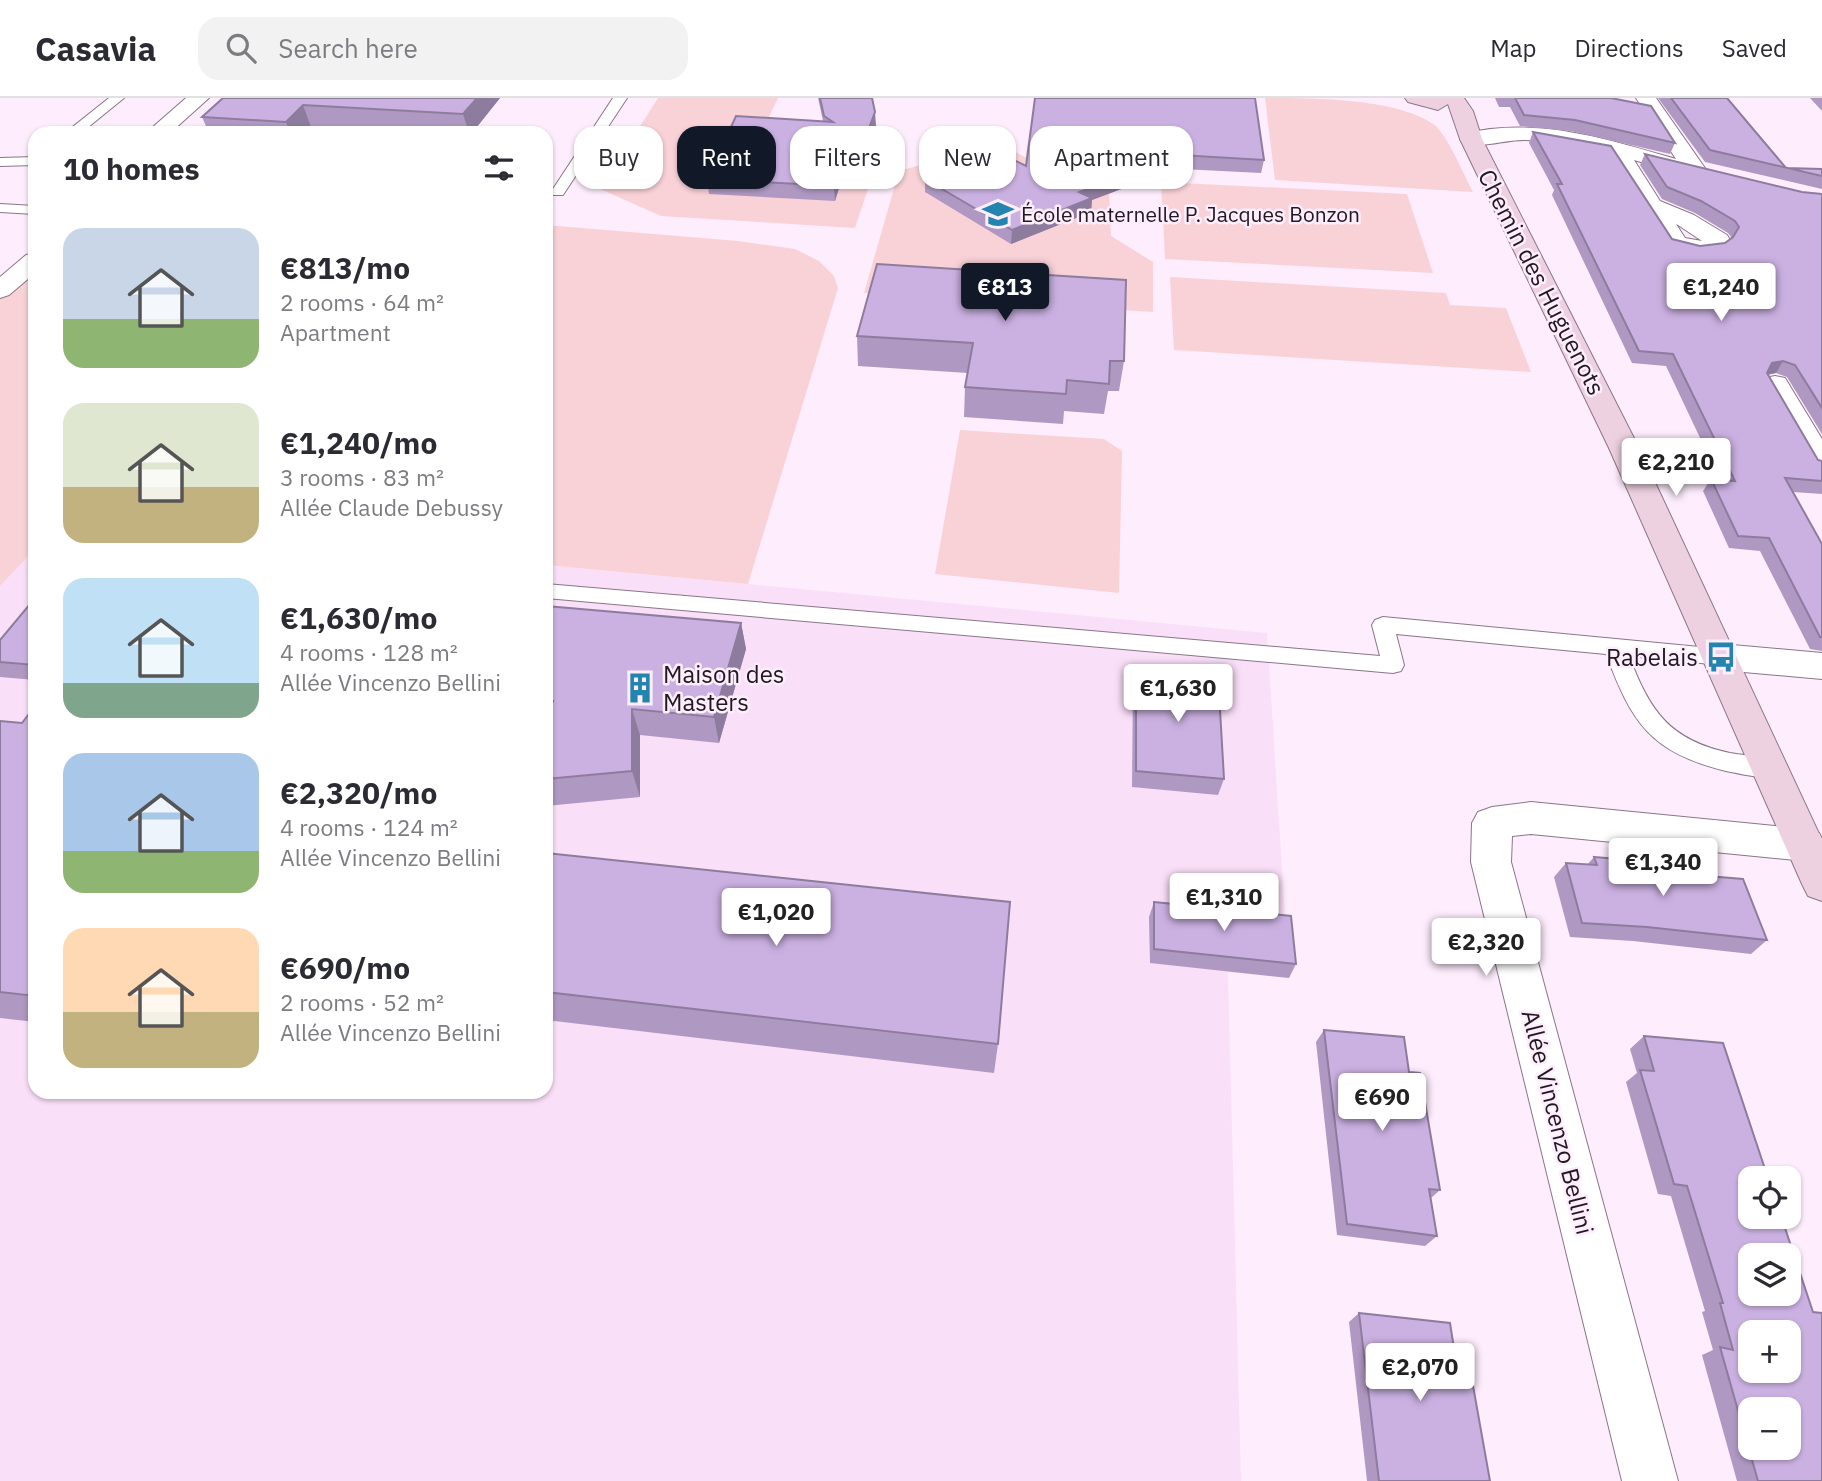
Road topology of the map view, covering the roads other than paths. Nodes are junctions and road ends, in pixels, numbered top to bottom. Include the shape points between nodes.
1 (117, 98) edge
2 (199, 98) edge
3 (620, 98) edge
4 (1415, 98) edge
5 (1443, 100) edge
6 (1643, 104) edge
7 (81, 126) edge
8 (165, 126) edge
9 (1464, 129) junction
10 (1616, 150) junction
11 (0, 162) edge
12 (28, 162) edge
13 (1696, 170) junction
14 (1721, 176) edge
15 (558, 192) dead end
16 (1651, 205) edge
17 (0, 208) edge
18 (28, 210) edge
19 (28, 266) edge
20 (0, 290) edge
21 (1775, 384) edge
22 (1822, 464) edge
23 (553, 592) edge
24 (1614, 647) junction
25 (1721, 656) junction
26 (1822, 666) edge
27 (1770, 768) junction
28 (1813, 864) edge
29 (1650, 1481) edge

1 - 7 lane
2 - 8 street
3 - 15 lane
4 - 5 street
5 - 9 street, Chemin des Huguenots
6 - 13 street
9 - 10 street via 1488,135 1531,133
9 - 25 street, Chemin des Huguenots via 1624,448
10 - 13 street
10 - 16 street
11 - 12 lane
13 - 14 street
17 - 18 lane
19 - 20 street
21 - 22 street
23 - 24 lane via 1393,665 1383,625
24 - 25 lane
24 - 27 lane via 1638,704 1668,738 1703,757
25 - 26 street
25 - 27 street, Chemin des Huguenots
27 - 28 street, Chemin des Huguenots
28 - 29 street, Allée Vincenzo Bellini via 1531,818 1492,823 1491,862

